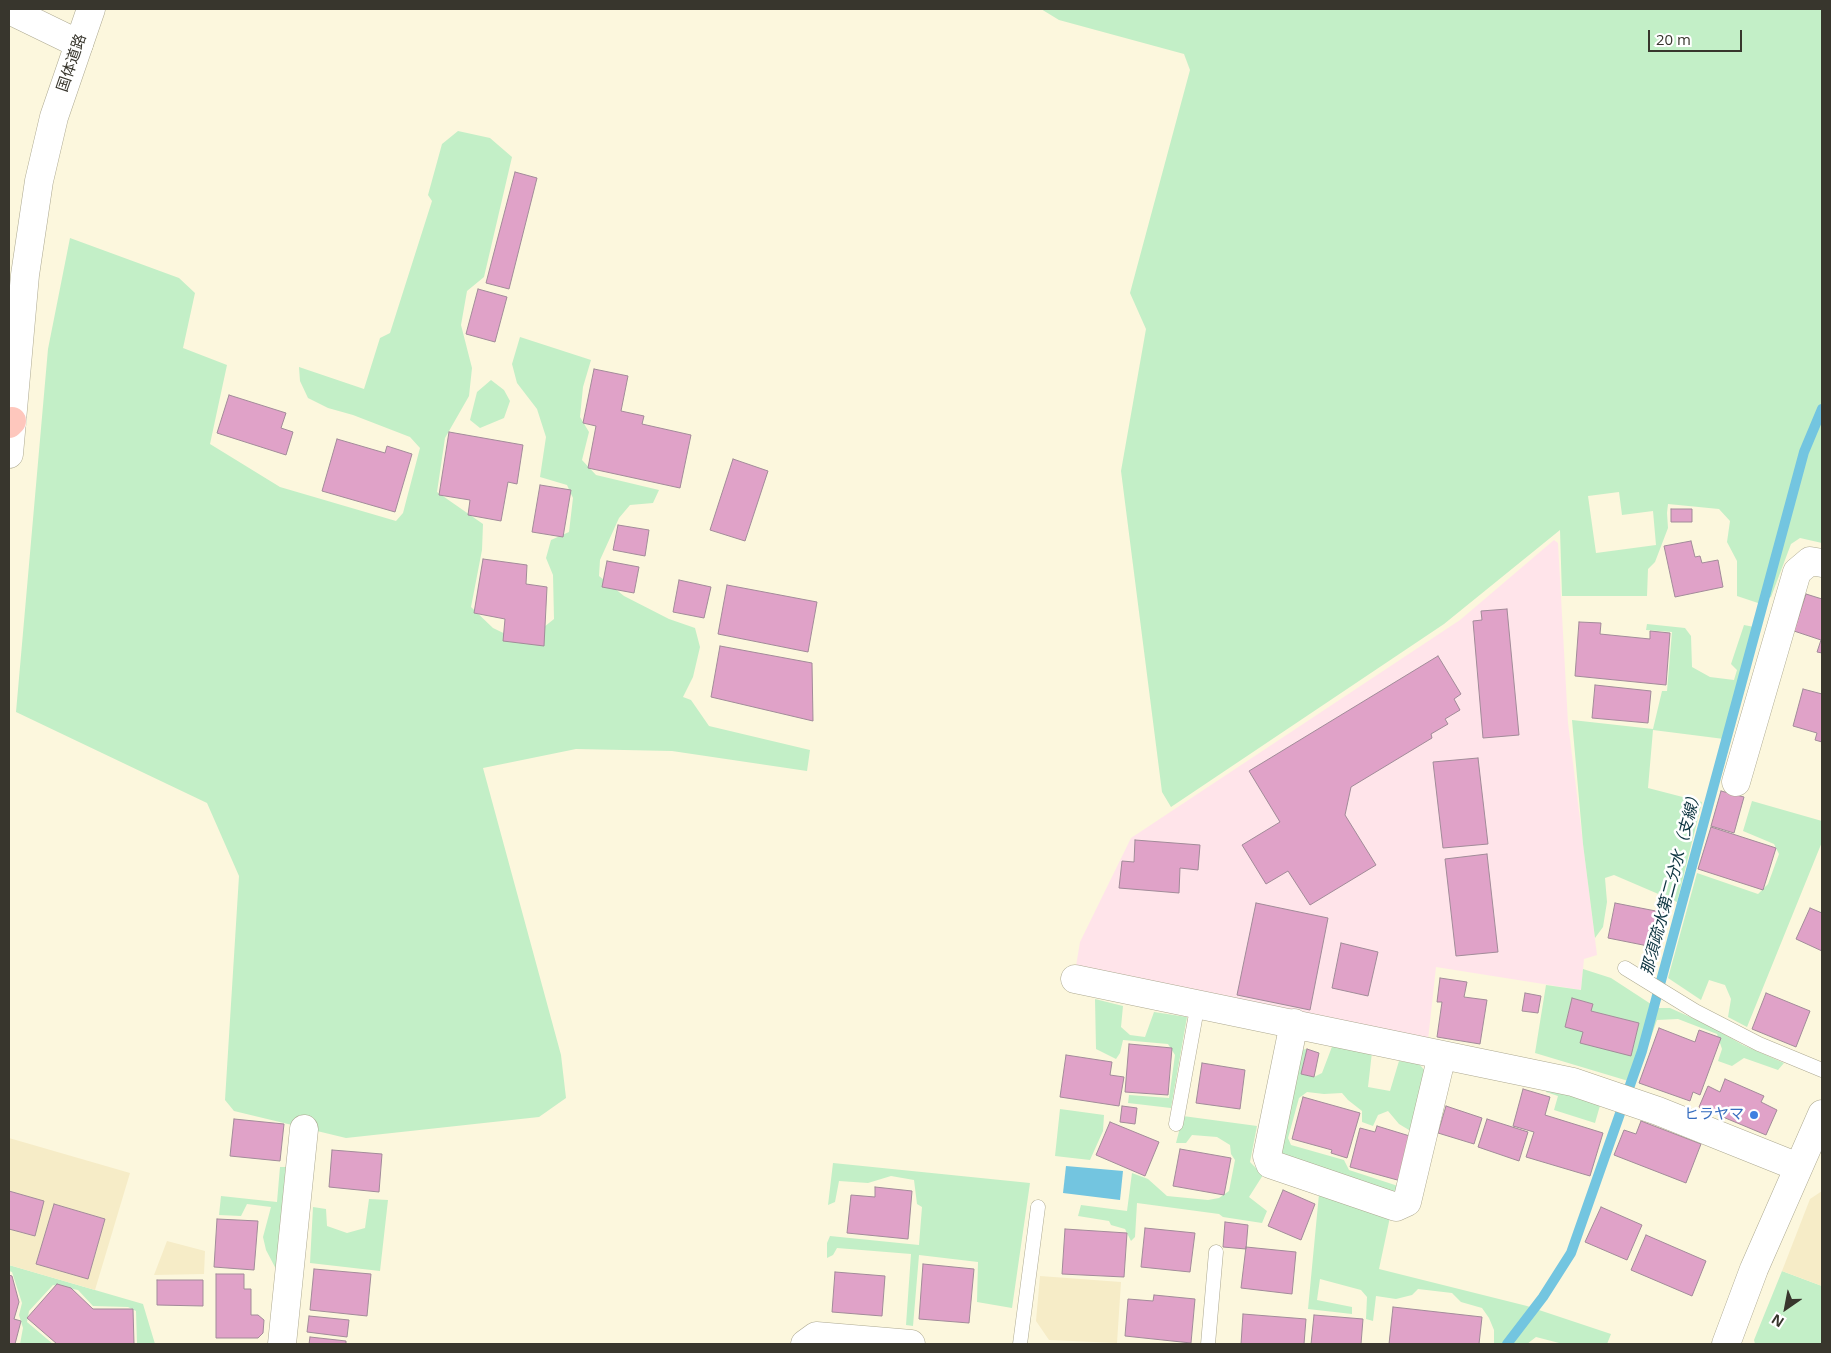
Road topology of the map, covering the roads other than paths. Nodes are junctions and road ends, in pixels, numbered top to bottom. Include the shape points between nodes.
1 (91, 9) edge
2 (9, 10) edge
3 (79, 44) junction
4 (10, 422) edge
5 (9, 454) edge
6 (1822, 563) edge
7 (1736, 782) dead end
8 (1625, 968) dead end
9 (1075, 979) dead end
10 (1198, 1003) junction
11 (1294, 1023) junction
12 (1442, 1055) junction
13 (1822, 1070) edge
14 (1176, 1124) dead end
15 (304, 1129) dead end
16 (1819, 1130) edge
17 (1798, 1168) junction
18 (1038, 1206) dead end
19 (1216, 1252) dead end
20 (282, 1344) edge
21 (805, 1344) edge
22 (911, 1344) edge
23 (1020, 1344) edge
24 (1208, 1344) edge
25 (1726, 1344) edge

1 - 3 street, 国体道路
2 - 3 street
3 - 4 street, 国体道路 via 54,117 39,181 25,275
4 - 5 street, 国体道路
6 - 7 street via 1810,561 1797,572
8 - 13 lane via 1695,1011 1759,1044
9 - 10 street
10 - 11 street
10 - 14 lane
11 - 12 street
11 - 12 street via 1267,1156 1270,1164 1396,1207 1406,1202
12 - 17 street via 1573,1082 1658,1111
15 - 20 street
16 - 17 street
17 - 25 street
18 - 23 lane
19 - 24 lane
21 - 22 street via 816,1336

